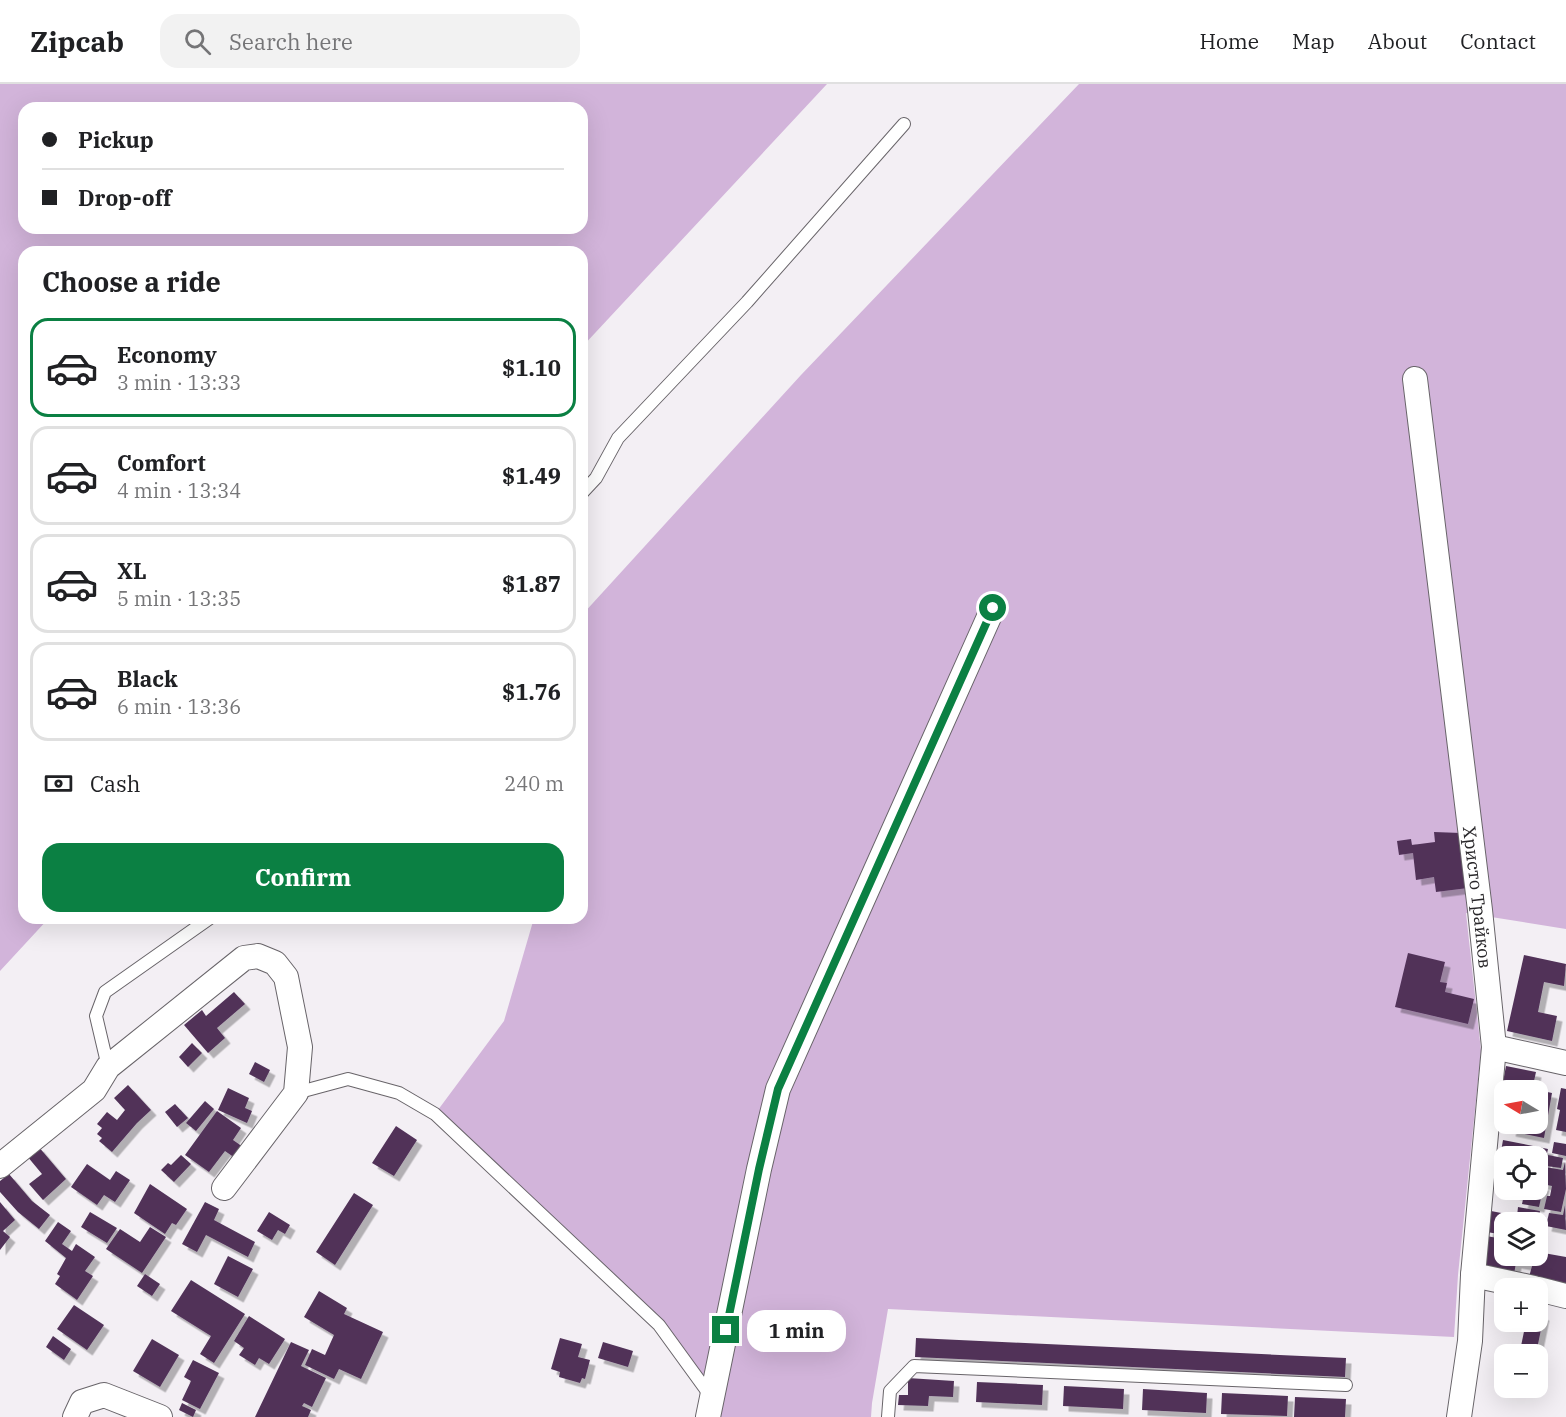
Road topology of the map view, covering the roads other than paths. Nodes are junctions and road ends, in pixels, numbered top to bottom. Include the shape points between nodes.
1 (904, 124) dead end
2 (1415, 379) dead end
3 (588, 487) edge
4 (993, 608) dead end
5 (201, 924) edge
6 (1494, 1047) junction
7 (1566, 1063) edge
8 (108, 1067) junction
9 (296, 1093) junction
10 (0, 1166) edge
11 (224, 1188) dead end
12 (1473, 1275) junction
13 (1494, 1280) edge
14 (1548, 1292) edge
15 (1566, 1296) edge
16 (1346, 1385) dead end
17 (710, 1408) edge
18 (75, 1417) edge
19 (160, 1417) edge
20 (888, 1417) edge
21 (1459, 1417) edge

1 - 3 lane via 747,302 618,438
2 - 6 street, Христо Трайков
4 - 17 street via 778,1089
5 - 8 lane via 105,992 96,1016
6 - 7 street
6 - 12 street, Христо Трайков
8 - 9 street via 244,958 258,956 275,963 286,977 300,1047
8 - 10 street via 94,1090
9 - 11 street
9 - 17 lane via 348,1079 399,1093 435,1114 659,1325
12 - 13 street
12 - 21 street, Христо Трайков via 1470,1341
14 - 15 street
16 - 20 lane via 914,1366 890,1391
18 - 19 street via 82,1402 104,1395

